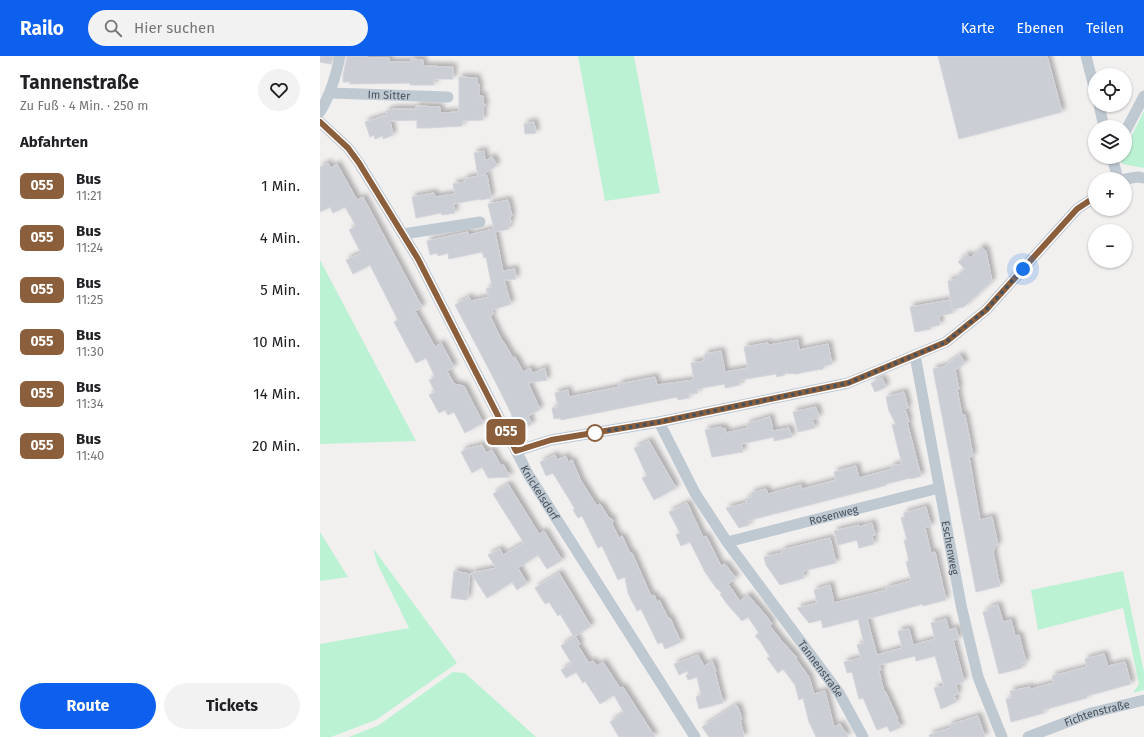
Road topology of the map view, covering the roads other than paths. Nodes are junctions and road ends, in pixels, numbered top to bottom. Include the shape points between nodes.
1 (340, 56) edge
2 (1086, 56) edge
3 (1089, 68) edge
4 (330, 93) junction
5 (1144, 96) edge
6 (448, 97) dead end
7 (320, 112) edge
8 (1131, 120) edge
9 (320, 122) edge
10 (1132, 178) edge
11 (1144, 178) edge
12 (1088, 202) edge
13 (480, 222) dead end
14 (403, 234) junction
15 (915, 355) junction
16 (659, 422) junction
17 (516, 451) junction
18 (939, 488) junction
19 (727, 542) junction
20 (1144, 700) edge
21 (695, 737) edge
22 (863, 737) edge
23 (1002, 737) edge
24 (1028, 737) edge

1 - 4 street
2 - 3 street
4 - 6 street, Im Sitter
4 - 7 street
5 - 8 street
9 - 14 street, Knickelsdorf via 348,148
10 - 11 street
12 - 15 street via 1073,214 986,310 946,342
13 - 14 street
14 - 17 street, Knickelsdorf
15 - 16 street via 848,383
15 - 18 street, Eschenweg
16 - 17 street via 551,440
16 - 19 street, Tannenstraße via 695,493
17 - 21 street, Knickelsdorf via 528,474
18 - 19 street, Rosenweg
18 - 23 street, Eschenweg via 961,605 978,677
19 - 22 street, Tannenstraße via 839,693
20 - 24 street, Fichtenstraße via 1091,714

